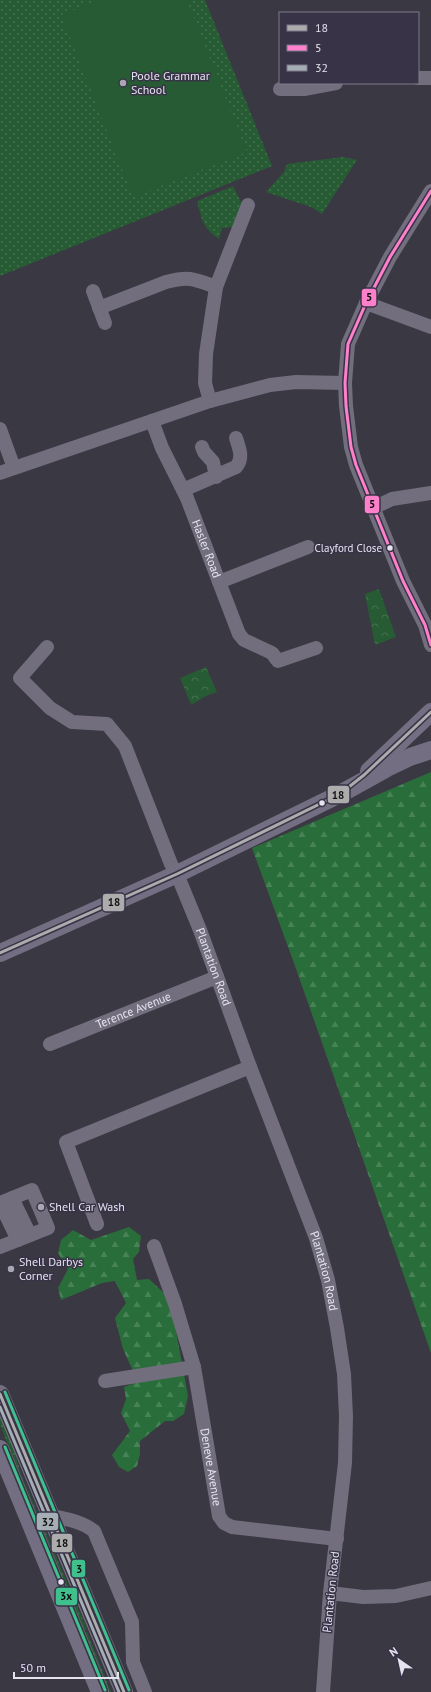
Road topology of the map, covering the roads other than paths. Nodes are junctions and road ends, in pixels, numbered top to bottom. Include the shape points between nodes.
1 (419, 78) edge
2 (431, 78) edge
3 (331, 84) edge
4 (280, 89) dead end
5 (431, 191) edge
6 (248, 205) dead end
7 (216, 287) junction
8 (93, 291) dead end
9 (366, 303) junction
10 (99, 308) junction
11 (105, 323) dead end
12 (431, 327) edge
13 (345, 383) junction
14 (210, 401) junction
15 (152, 421) junction
16 (0, 429) edge
17 (236, 438) dead end
18 (202, 447) dead end
19 (14, 468) junction
20 (0, 473) edge
21 (216, 477) junction
22 (183, 490) junction
23 (431, 493) edge
24 (373, 508) junction
25 (308, 547) dead end
26 (219, 582) junction
27 (428, 628) edge
28 (431, 645) edge
29 (47, 647) dead end
30 (316, 648) dead end
31 (431, 712) edge
32 (431, 750) edge
33 (340, 794) junction
34 (177, 874) junction
35 (0, 953) edge
36 (217, 977) junction
37 (50, 1044) dead end
38 (250, 1068) junction
39 (4, 1201) edge
40 (97, 1224) dead end
41 (11, 1240) edge
42 (154, 1246) dead end
43 (194, 1367) junction
44 (105, 1381) dead end
45 (0, 1394) edge
46 (0, 1450) edge
47 (51, 1516) junction
48 (337, 1539) junction
49 (431, 1588) edge
50 (330, 1593) junction
51 (100, 1692) edge
52 (124, 1692) edge
53 (145, 1692) edge
54 (323, 1692) edge

1 - 2 street
3 - 4 street via 304,89
5 - 9 street
6 - 7 street via 230,235
7 - 10 street via 188,278 178,279
7 - 14 street via 206,354 205,383
8 - 10 street
9 - 12 street
9 - 13 street via 348,344
10 - 11 street
13 - 14 street via 277,384
13 - 24 street via 351,447
14 - 15 street
15 - 19 street
15 - 22 street, Hasler Road
16 - 19 street
17 - 21 street via 240,456 238,465
18 - 21 street via 213,462
19 - 20 street
21 - 22 street
22 - 26 street, Hasler Road
23 - 24 street via 392,499
24 - 27 street via 403,581
25 - 26 street
26 - 30 street, Hasler Road via 239,634 244,640 272,653 278,661
27 - 28 street
29 - 34 street, Plantation Road via 20,678 50,708 72,722 107,724 125,746
31 - 33 main road
32 - 33 main road via 404,760
33 - 34 main road
34 - 35 main road
34 - 36 street, Plantation Road
36 - 37 street, Terence Avenue
36 - 38 street, Plantation Road
38 - 40 street via 66,1142
38 - 48 street, Plantation Road via 316,1238 328,1280 337,1328 344,1374 346,1416 345,1463
39 - 41 street
39 - 41 street via 32,1190 48,1228
42 - 43 street, Deneve Avenue
43 - 44 street
43 - 48 street, Deneve Avenue via 216,1508 221,1520 232,1527 242,1529
45 - 47 main road
46 - 51 main road
47 - 52 main road
47 - 53 street via 76,1521 94,1531 132,1622 133,1662
48 - 50 street, Plantation Road
49 - 50 street via 396,1596 363,1597
50 - 54 street, Plantation Road

